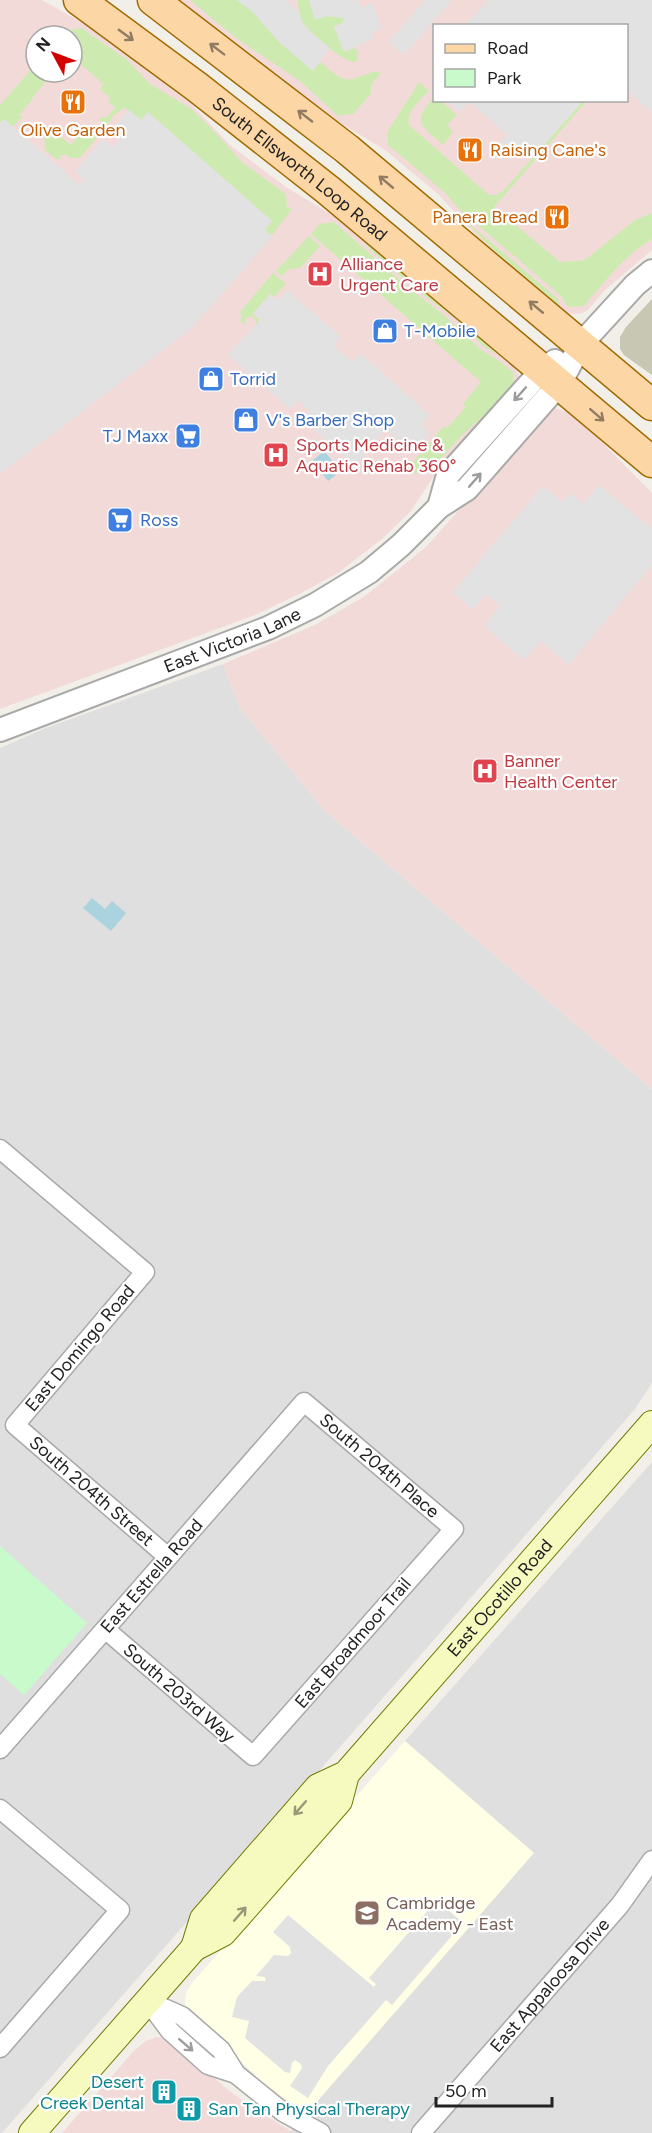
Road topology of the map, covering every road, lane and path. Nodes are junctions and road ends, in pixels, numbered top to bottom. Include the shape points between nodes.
1 (79, 0) edge
2 (153, 0) edge
3 (652, 271) edge
4 (581, 344) junction
5 (552, 376) junction
6 (652, 405) edge
7 (652, 462) edge
8 (0, 730) edge
9 (0, 1149) edge
10 (304, 1402) joint
11 (652, 1424) edge
12 (15, 1425) joint
13 (454, 1529) joint
14 (168, 1557) junction
15 (105, 1629) junction
16 (0, 1749) edge
17 (253, 1756) joint
18 (0, 1809) edge
19 (652, 1860) edge
20 (148, 2001) junction
21 (0, 2048) edge
22 (32, 2133) edge
23 (321, 2133) edge
24 (422, 2133) edge

1 -> 5 main road, South Ellsworth Loop Road via 328,190
4 -> 2 main road via 347,149
3 - 4 street, East Victoria Lane via 634,285
4 - 5 street, East Victoria Lane
4 - 6 main road
5 -> 7 main road, South Ellsworth Loop Road
5 - 8 street, East Victoria Lane via 466,489 439,507 369,572 268,628
9 - 12 street, East Domingo Road via 145,1272
10 - 13 street, South 204th Place
10 - 14 street, East Estrella Road
11 - 20 main road, East Ocotillo Road via 346,1774 339,1801 223,1934 194,1948
12 - 14 street, South 204th Street
13 - 17 street, East Broadmoor Trail
14 - 15 street, East Estrella Road
15 - 16 street, East Estrella Road
15 - 17 street, South 203rd Way
18 - 21 street via 120,1910
19 - 24 street, East Appaloosa Drive via 620,1905
20 - 22 main road, East Ocotillo Road
20 - 23 street via 182,2016 221,2050 236,2074 283,2112

